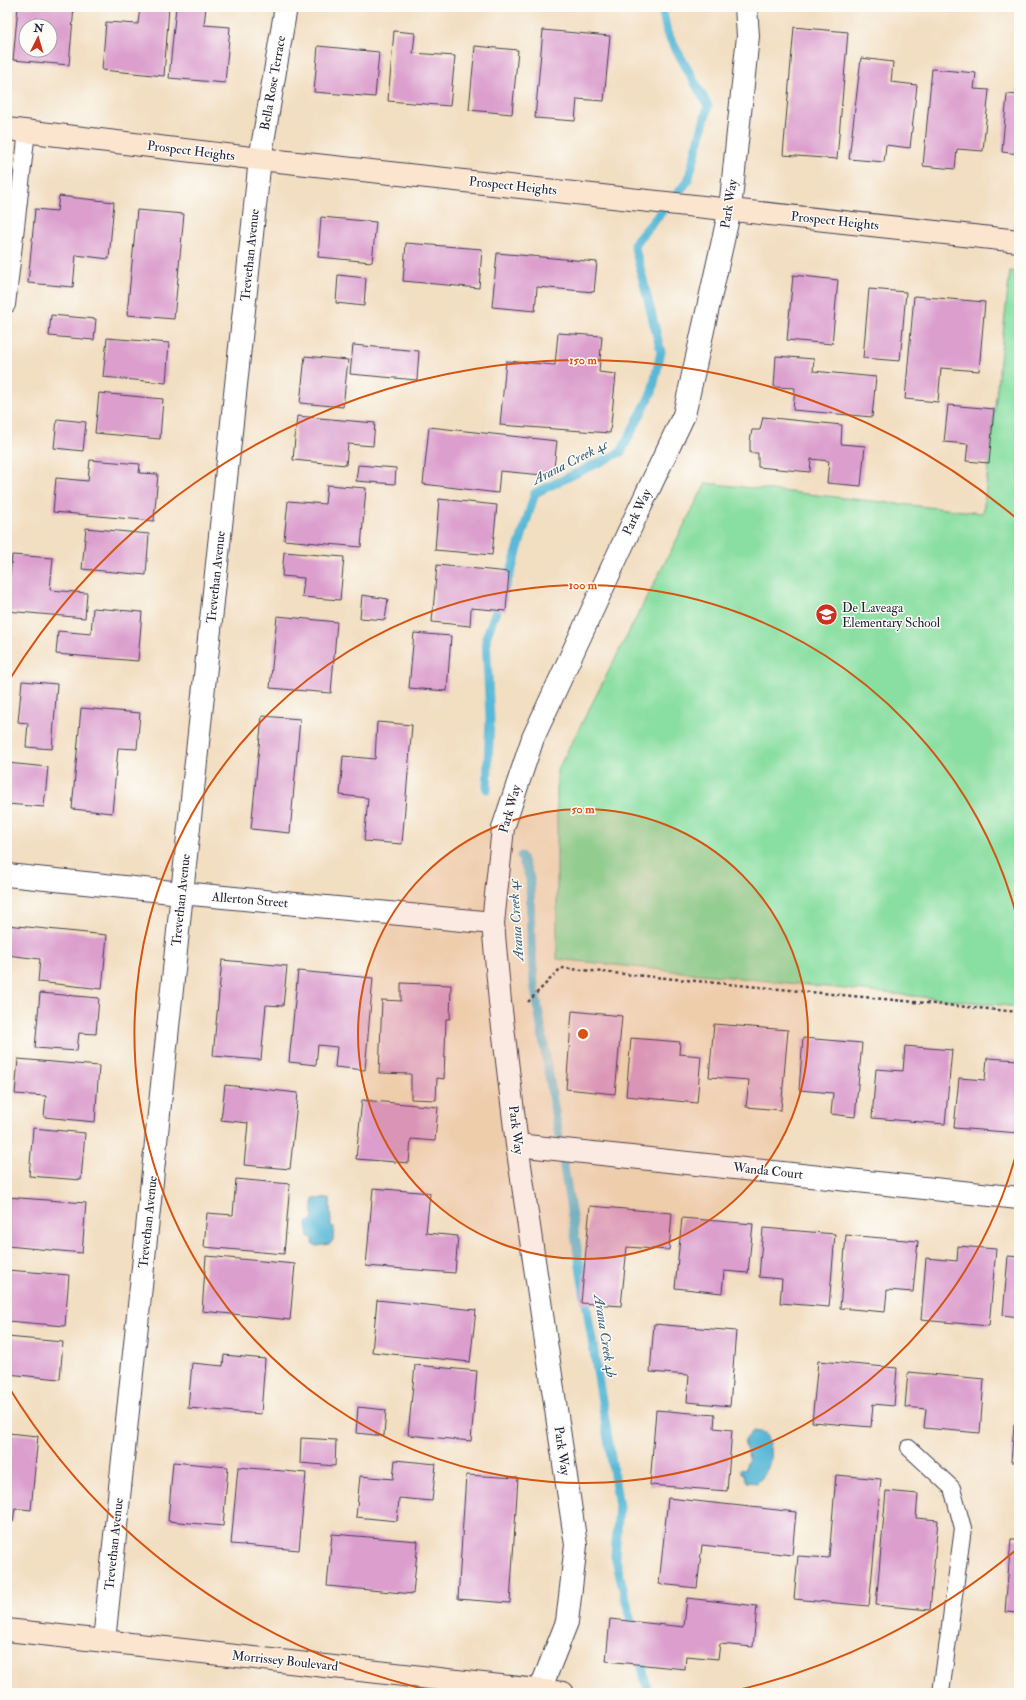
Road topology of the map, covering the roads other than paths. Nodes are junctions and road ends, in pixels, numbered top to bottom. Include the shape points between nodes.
1 (286, 7) edge
2 (746, 7) edge
3 (17, 130) edge
4 (260, 159) junction
5 (730, 209) junction
6 (1019, 241) edge
7 (7, 305) edge
8 (7, 875) edge
9 (182, 893) junction
10 (493, 923) junction
11 (517, 1144) junction
12 (1019, 1198) edge
13 (909, 1448) dead end
14 (7, 1630) edge
15 (104, 1641) junction
16 (540, 1690) junction
17 (563, 1693) edge
18 (941, 1693) edge

1 - 4 street, Bella Rose Terrace
2 - 5 street, Park Way via 748,36
3 - 4 street, Prospect Heights
3 - 7 lane
4 - 5 street, Prospect Heights
4 - 9 street, Trevethan Avenue
5 - 6 street, Prospect Heights
5 - 10 street, Park Way via 684,415 532,738 503,828
8 - 9 street, Allerton Street
9 - 10 street, Allerton Street
9 - 15 street, Trevethan Avenue
10 - 11 street, Park Way
11 - 12 street, Wanda Court
11 - 16 street, Park Way via 576,1545 567,1622
13 - 18 lane via 952,1488 962,1528
14 - 15 street, Morrissey Boulevard
15 - 16 street, Morrissey Boulevard
16 - 17 street, Morrissey Boulevard

